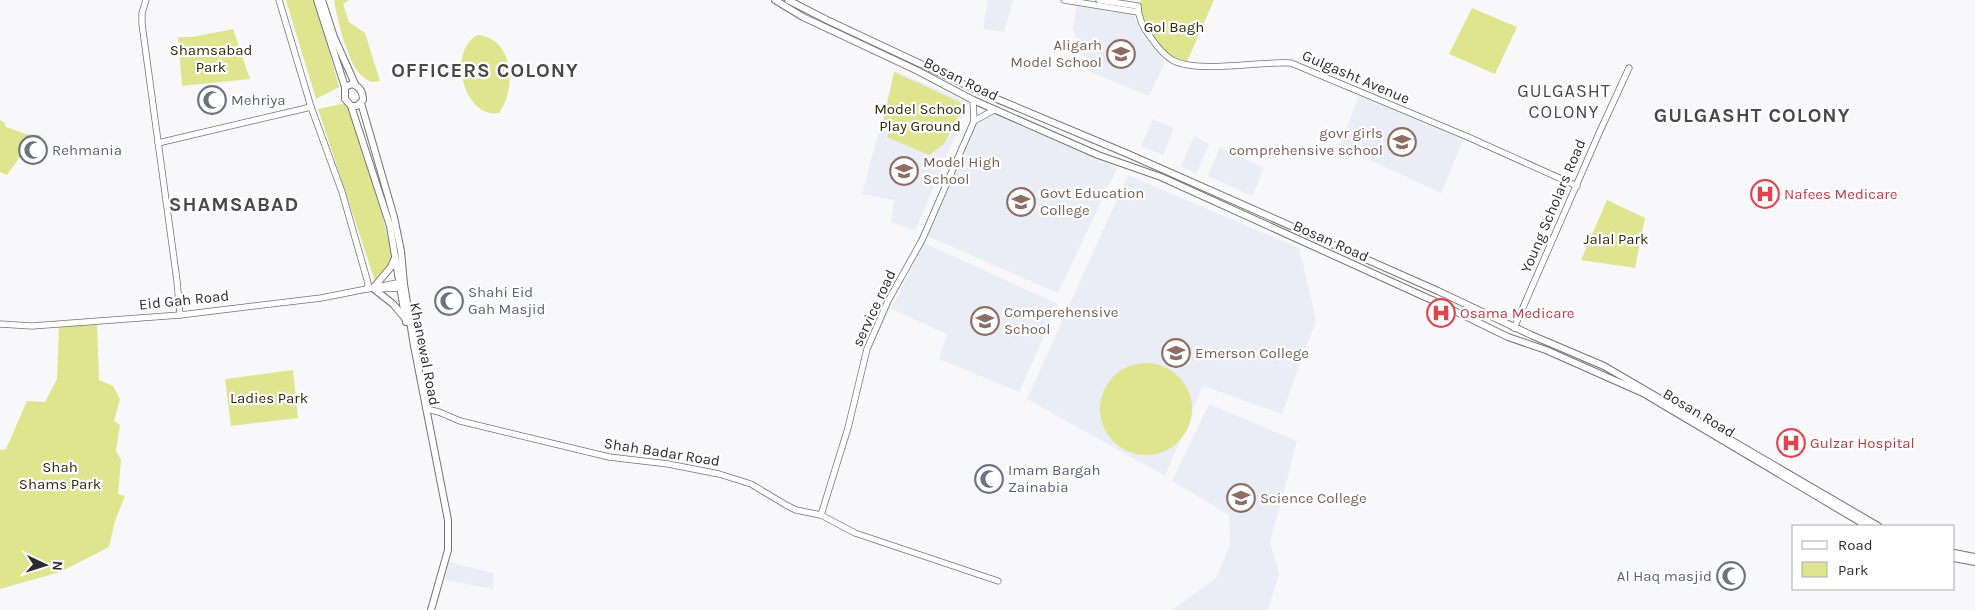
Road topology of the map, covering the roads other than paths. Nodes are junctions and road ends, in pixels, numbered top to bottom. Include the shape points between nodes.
1 (146, 0) edge
2 (279, 0) edge
3 (317, 0) edge
4 (322, 0) edge
5 (775, 0) edge
6 (788, 0) edge
7 (1064, 0) edge
8 (1099, 0) edge
9 (1138, 9) junction
10 (1629, 68) dead end
11 (355, 84) junction
12 (345, 87) junction
13 (974, 100) junction
14 (361, 103) junction
15 (351, 106) junction
16 (311, 107) junction
17 (994, 110) junction
18 (974, 121) junction
19 (1052, 123) junction
20 (1047, 133) junction
21 (158, 143) junction
22 (374, 146) junction
23 (366, 149) junction
24 (1577, 186) junction
25 (395, 258) junction
26 (1363, 258) junction
27 (1360, 268) junction
28 (401, 285) junction
29 (372, 288) junction
30 (1438, 291) junction
31 (1434, 301) junction
32 (180, 315) junction
33 (405, 318) junction
34 (0, 324) edge
35 (1514, 328) junction
36 (426, 409) junction
37 (821, 516) junction
38 (1864, 525) edge
39 (1876, 525) edge
40 (1955, 553) edge
41 (1975, 557) edge
42 (1955, 558) edge
43 (1975, 562) edge
44 (998, 581) dead end
45 (427, 610) edge
46 (431, 610) edge

1 - 21 street via 142,24
2 - 16 street
3 - 12 main road
4 - 11 main road
5 - 13 main road, Bosan Road via 803,17
6 - 19 main road, Bosan Road
7 - 9 street
8 - 9 street
9 - 24 street, Gulgasht Avenue via 1147,33 1171,59 1199,66 1291,63
10 - 24 street, Young Scholars Road
11 - 12 main road
11 - 14 main road via 362,93
12 - 15 main road via 345,99
13 - 17 main road, Bosan Road
13 - 18 street
14 - 15 main road
14 - 22 main road
15 - 23 main road, Khanewal Road
16 - 21 street
16 - 29 street
17 - 18 street
17 - 20 main road, Bosan Road
18 - 37 street, service road via 922,240 888,301 867,349 846,436
19 - 20 main road
19 - 26 main road, Bosan Road
20 - 27 main road, Bosan Road via 1098,155 1148,171
21 - 32 street
22 - 23 main road
22 - 28 main road via 401,251
23 - 25 main road, Khanewal Road via 390,226
24 - 35 street, Young Scholars Road
25 - 28 main road, Khanewal Road
25 - 29 main road
26 - 27 main road
26 - 30 main road, Bosan Road
27 - 31 main road, Bosan Road
28 - 29 street, Eid Gah Road
28 - 33 main road, Khanewal Road
28 - 36 main road, Khanewal Road
29 - 32 street, Eid Gah Road via 321,298
29 - 33 main road
30 - 31 main road
30 - 35 main road, Bosan Road
31 - 38 main road, Bosan Road via 1508,337 1644,393
32 - 34 street, Eid Gah Road via 32,326
33 - 45 main road, Khanewal Road via 446,521 445,550
35 - 39 main road, Bosan Road via 1612,370
36 - 37 street, Shah Badar Road via 460,421 609,457 684,466 719,474 751,484 796,510
36 - 46 main road, Khanewal Road via 449,531 448,550
37 - 44 street, Shah Badar Road via 855,533
40 - 41 main road
42 - 43 main road

